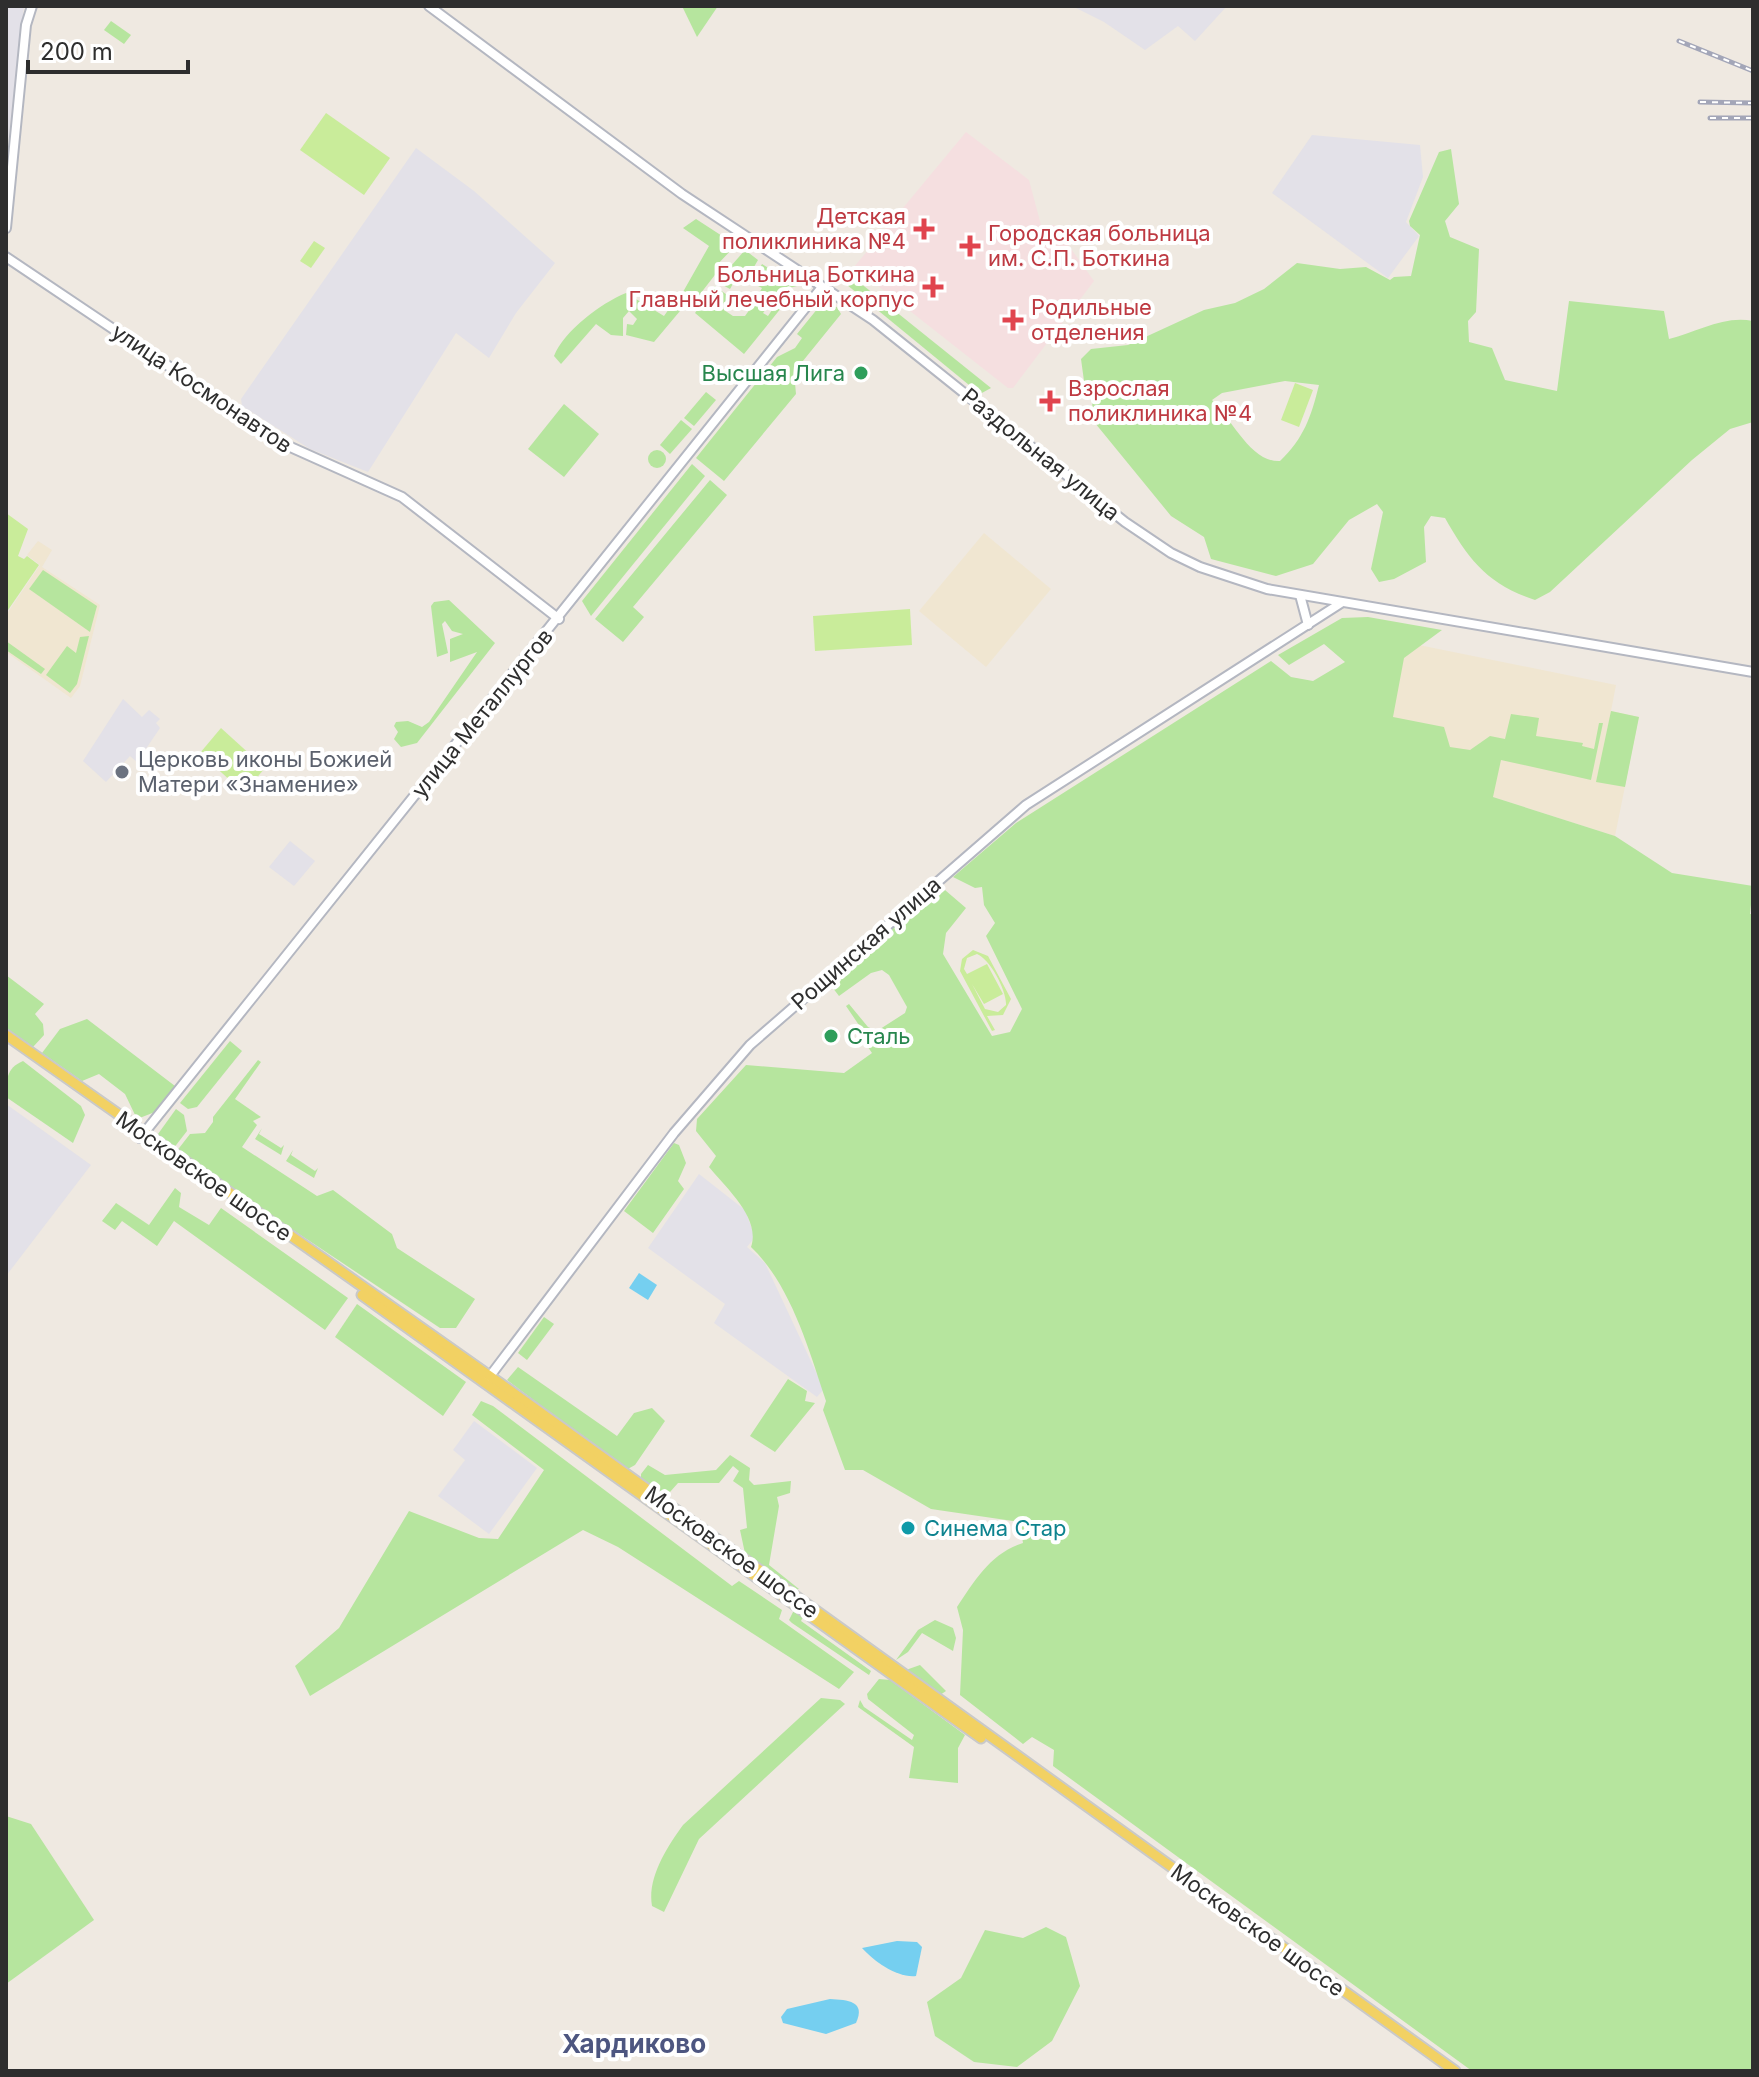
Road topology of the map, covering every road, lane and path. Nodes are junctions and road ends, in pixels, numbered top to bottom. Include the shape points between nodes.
1 (32, 6) edge
2 (429, 6) edge
3 (6, 228) edge
4 (6, 257) edge
5 (822, 287) junction
6 (1300, 595) junction
7 (1342, 603) junction
8 (559, 619) junction
9 (1308, 625) junction
10 (1753, 672) edge
11 (6, 1035) edge
12 (6, 1042) edge
13 (142, 1136) junction
14 (487, 1380) junction
15 (1445, 2071) edge
16 (1455, 2071) edge

1 - 3 main road
2 - 5 main road, Раздольная улица via 682,194
4 - 8 main road, улица Космонавтов via 286,445 402,497
5 - 6 main road, Раздольная улица via 873,320 1171,553 1254,585
5 - 8 main road, улица Металлургов
6 - 7 main road, Раздольная улица
6 - 9 main road
7 - 9 main road, Рощинская улица
7 - 10 main road, Раздольная улица
8 - 13 main road, улица Металлургов
9 - 14 main road, Рощинская улица via 1017,812 750,1045 681,1124
11 - 13 main road, Московское шоссе
12 - 13 main road, Московское шоссе
13 - 14 main road, Московское шоссе
14 - 15 main road, Московское шоссе
14 - 16 main road, Московское шоссе

